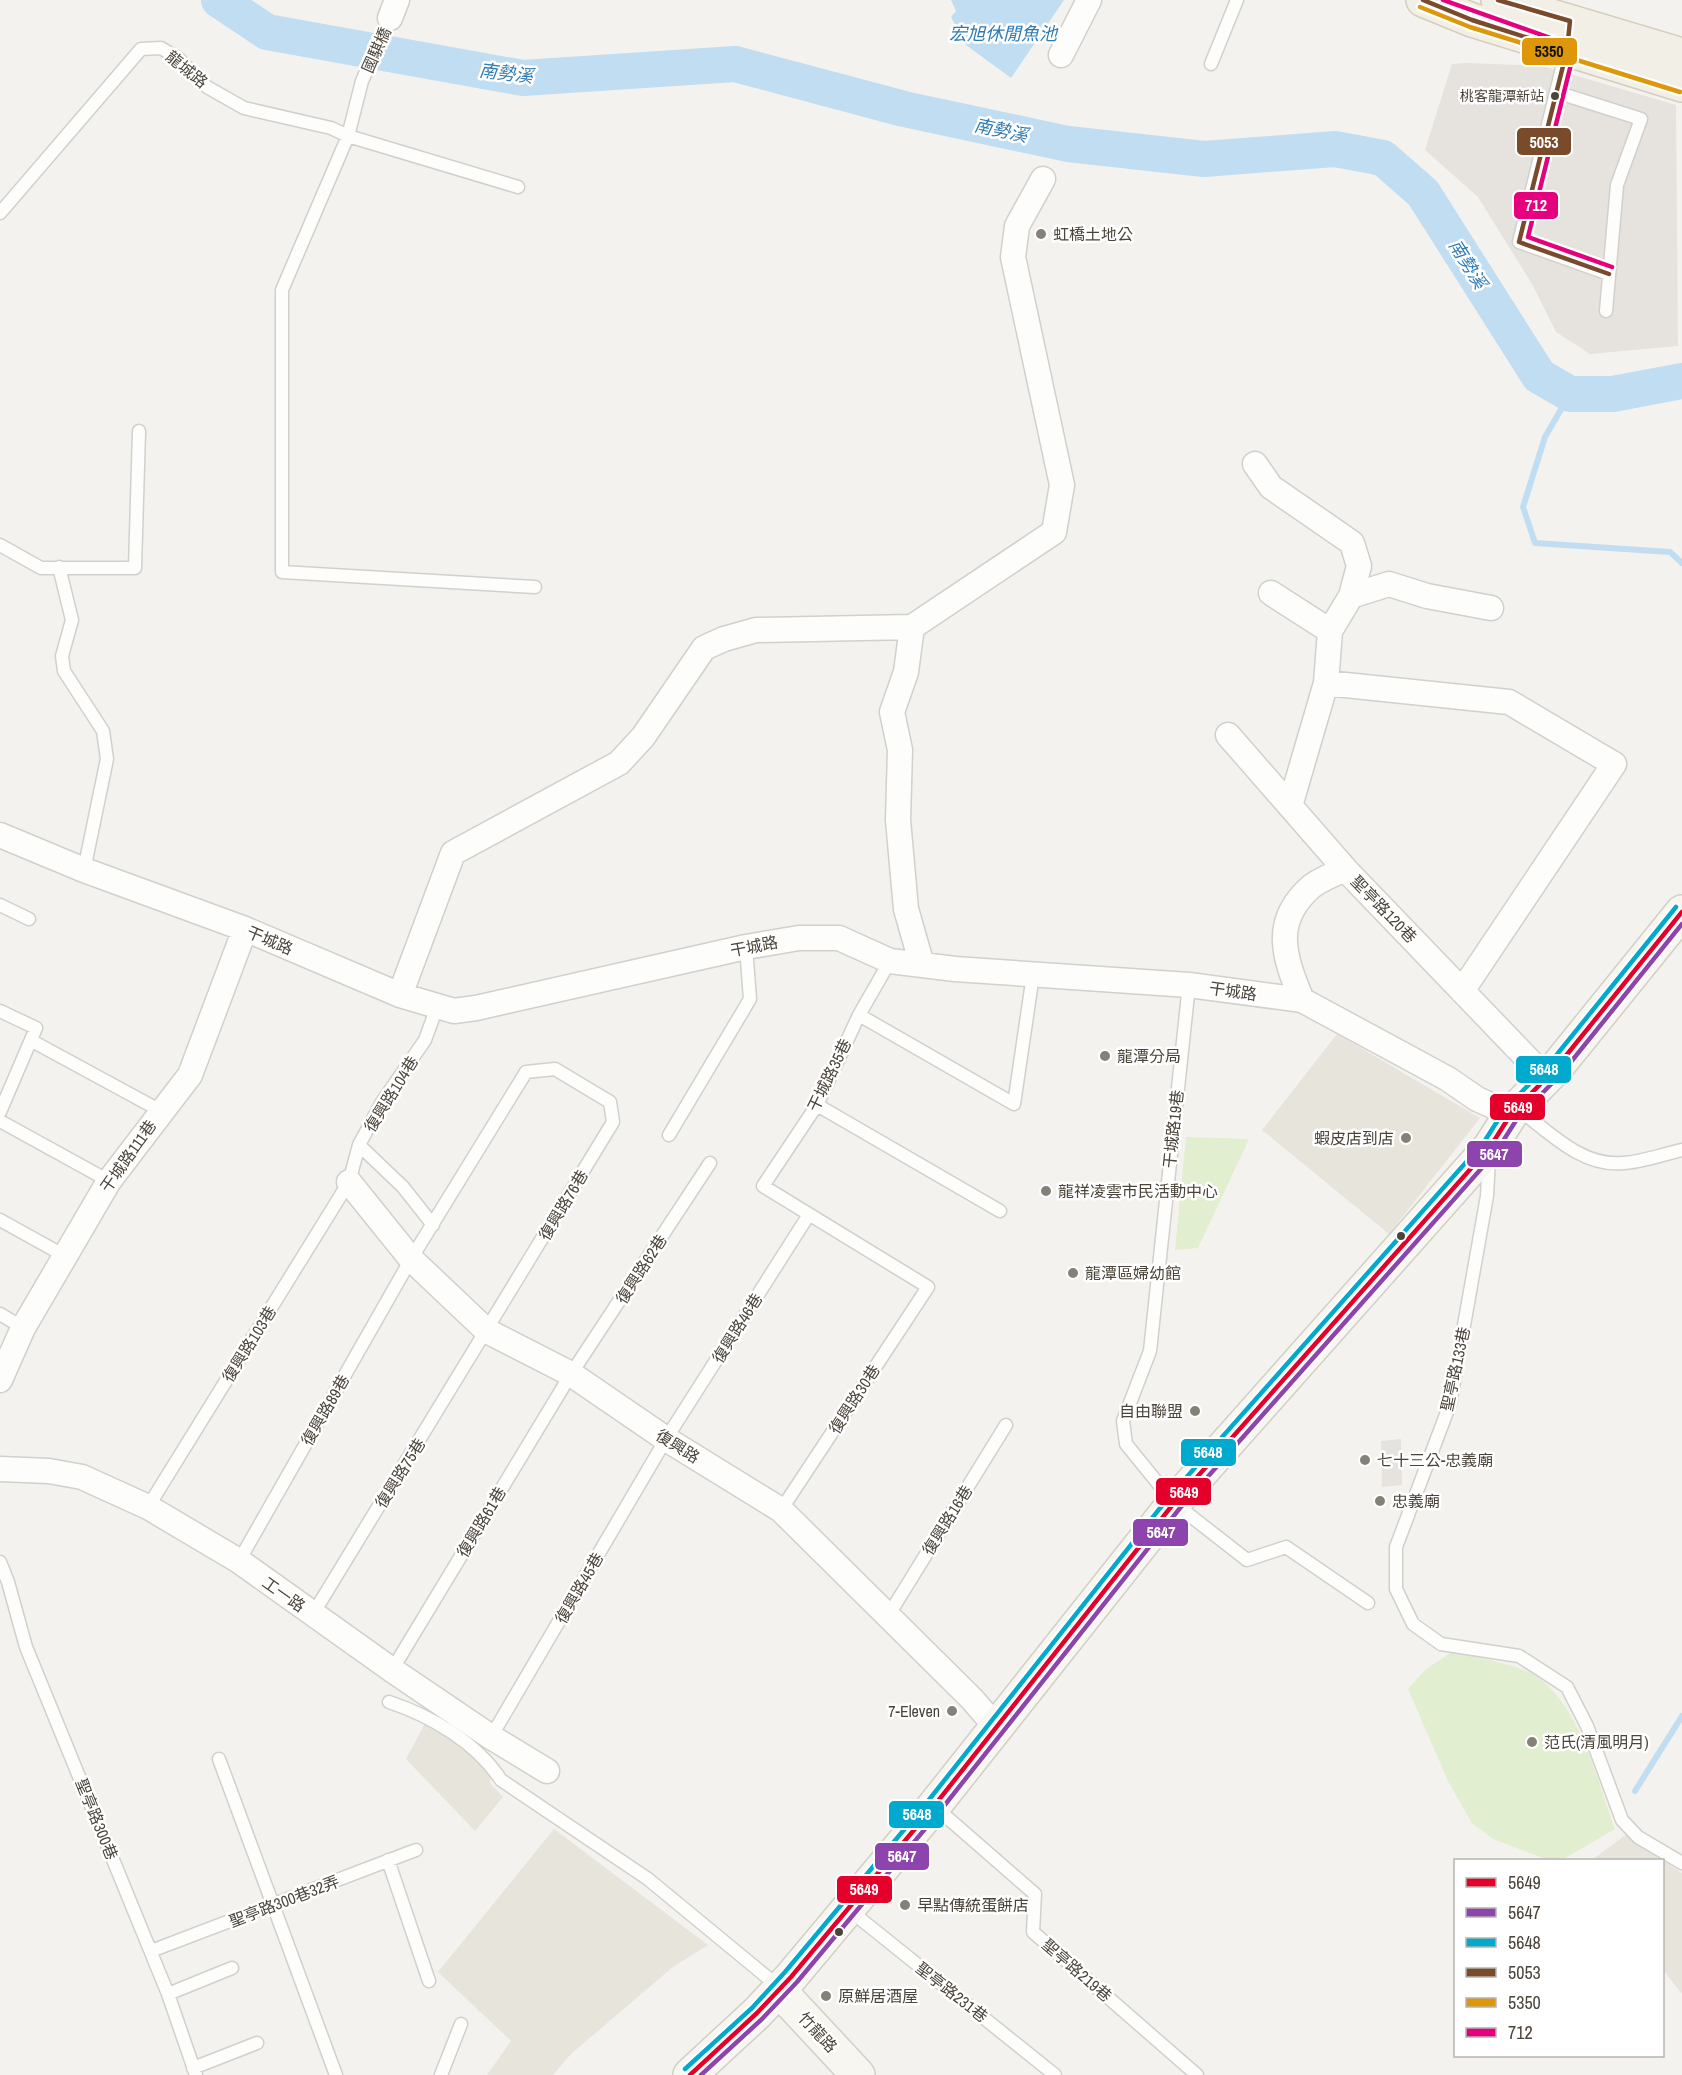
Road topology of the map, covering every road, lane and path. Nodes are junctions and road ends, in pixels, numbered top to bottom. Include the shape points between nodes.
1 (1089, 0) edge
2 (1237, 0) edge
3 (1423, 0) edge
4 (1498, 0) edge
5 (393, 9) edge
6 (1570, 27) junction
7 (1682, 55) edge
8 (1061, 56) dead end
9 (1211, 64) dead end
10 (1682, 85) edge
11 (1556, 92) junction
12 (348, 136) junction
13 (1043, 179) dead end
14 (518, 187) dead end
15 (0, 213) edge
16 (1609, 274) junction
17 (1606, 312) dead end
18 (139, 432) dead end
19 (1255, 464) dead end
20 (0, 545) edge
21 (59, 567) junction
22 (535, 587) dead end
23 (1271, 592) dead end
24 (1351, 597) junction
25 (1491, 608) dead end
26 (912, 627) junction
27 (1330, 631) junction
28 (1326, 683) junction
29 (1228, 735) dead end
30 (1290, 806) junction
31 (0, 835) edge
32 (1345, 869) junction
33 (84, 870) junction
34 (0, 905) edge
35 (1682, 912) edge
36 (29, 919) dead end
37 (244, 929) junction
38 (746, 947) junction
39 (890, 961) junction
40 (922, 965) junction
41 (1033, 975) junction
42 (1189, 985) junction
43 (1462, 992) junction
44 (400, 995) junction
45 (1302, 1000) junction
46 (437, 1007) junction
47 (0, 1011) edge
48 (859, 1015) junction
49 (32, 1041) junction
50 (1546, 1078) junction
51 (817, 1105) junction
52 (161, 1111) junction
53 (0, 1113) edge
54 (1511, 1114) junction
55 (0, 1121) edge
56 (669, 1135) dead end
57 (359, 1145) junction
58 (1490, 1147) junction
59 (1682, 1150) edge
60 (710, 1163) dead end
61 (108, 1181) junction
62 (349, 1182) junction
63 (1000, 1211) dead end
64 (808, 1216) junction
65 (0, 1220) edge
66 (433, 1225) junction
67 (65, 1256) junction
68 (411, 1259) junction
69 (0, 1314) edge
70 (23, 1328) junction
71 (487, 1332) junction
72 (571, 1374) junction
73 (0, 1380) edge
74 (1006, 1425) dead end
75 (666, 1439) junction
76 (0, 1469) edge
77 (1174, 1503) junction
78 (148, 1507) junction
79 (781, 1510) junction
80 (239, 1561) junction
81 (0, 1562) edge
82 (1368, 1604) dead end
83 (313, 1614) junction
84 (888, 1616) junction
85 (392, 1670) junction
86 (389, 1702) dead end
87 (996, 1727) junction
88 (491, 1737) junction
89 (219, 1759) dead end
90 (547, 1771) dead end
91 (934, 1806) junction
92 (416, 1850) dead end
93 (388, 1860) junction
94 (1682, 1863) edge
95 (274, 1906) junction
96 (849, 1910) junction
97 (151, 1951) junction
98 (231, 1968) dead end
99 (429, 1981) dead end
100 (780, 1988) junction
101 (168, 1994) junction
102 (461, 2024) dead end
103 (257, 2043) dead end
104 (194, 2071) edge
105 (336, 2075) edge
106 (441, 2075) edge
107 (690, 2075) edge
108 (858, 2075) edge
109 (1055, 2075) edge
110 (1197, 2075) edge

1 - 8 street
2 - 9 lane
3 - 6 main road via 1472,20
4 - 6 main road
5 - 12 lane, 國騏橋 via 362,81
6 - 7 main road
6 - 10 main road
6 - 11 lane
11 - 16 lane via 1641,119 1617,185
11 - 16 lane via 1519,242
12 - 14 lane, 龍城路
12 - 15 lane, 龍城路 via 331,128 244,108 207,87 179,59 161,48 141,50
12 - 22 lane via 282,290 282,572
13 - 26 street via 1017,226 1013,257 1062,485 1054,532
16 - 17 lane
18 - 21 lane via 135,568
19 - 24 street via 1271,488 1352,543 1359,566
20 - 21 lane via 41,568
21 - 33 lane via 72,620 62,656 64,671 103,731 107,759
23 - 27 street
24 - 25 street via 1389,584
24 - 27 street
26 - 40 street via 906,672 892,712 900,750 898,820 906,909
26 - 44 street via 756,630 704,648 643,737 619,763 453,853
27 - 28 street
28 - 30 street
28 - 43 street via 1509,702 1614,764
29 - 30 street, 聖亭路120巷
30 - 32 street, 聖亭路120巷
31 - 33 street, 干城路
32 - 43 street, 聖亭路120巷
32 - 45 street via 1313,885 1294,906 1283,937 1290,971
33 - 37 street, 干城路
34 - 36 lane
35 - 50 street
37 - 44 street, 干城路
37 - 52 street, 干城路111巷 via 190,1075
38 - 39 street, 干城路 via 799,938 839,938
38 - 46 street, 干城路 via 476,1008 454,1011
38 - 56 lane via 750,999
39 - 40 street, 干城路
39 - 48 lane, 干城路35巷
40 - 41 street, 干城路
41 - 42 street, 干城路
41 - 48 lane via 1014,1104
42 - 45 street, 干城路
42 - 77 lane, 干城路19巷 via 1150,1351 1123,1421 1126,1444
43 - 50 street, 聖亭路120巷
44 - 46 street, 干城路
45 - 54 street, 干城路
46 - 57 lane, 復興路104巷 via 425,1040 382,1102
47 - 49 lane via 36,1028
48 - 51 lane, 干城路35巷
49 - 52 lane
49 - 53 lane
50 - 54 street
51 - 63 lane
51 - 64 lane, 干城路35巷 via 763,1186
52 - 61 street, 干城路111巷
54 - 58 street
54 - 59 lane via 1526,1116 1574,1153 1605,1162 1622,1164
55 - 61 lane
57 - 62 lane, 復興路104巷
57 - 66 lane via 403,1187
58 - 77 street
58 - 94 lane, 聖亭路133巷 via 1487,1196 1450,1404 1396,1548 1396,1589 1413,1624 1441,1644 1519,1656 1567,1687 1587,1726 1622,1820 1638,1837
60 - 72 lane, 復興路62巷
61 - 67 street, 干城路111巷
62 - 68 street, 復興路
62 - 78 lane, 復興路103巷
64 - 75 lane, 復興路46巷
64 - 79 lane, 復興路30巷 via 928,1287
65 - 67 lane
66 - 68 lane, 復興路89巷
66 - 71 lane, 復興路76巷 via 526,1072 555,1068 610,1102 613,1122
67 - 70 street, 干城路111巷
68 - 71 street, 復興路
68 - 80 lane, 復興路89巷
69 - 70 lane
70 - 73 street, 干城路111巷
71 - 72 street, 復興路
71 - 83 lane, 復興路75巷
72 - 75 street, 復興路
72 - 85 lane, 復興路61巷
74 - 84 lane, 復興路16巷
75 - 79 street, 復興路
75 - 88 lane, 復興路45巷
76 - 78 street, 工一路 via 82,1477
77 - 82 lane, 干城路19巷 via 1246,1560 1286,1547
77 - 87 street
78 - 80 street, 工一路
79 - 84 street, 復興路
80 - 83 street, 工一路
81 - 97 lane, 聖亭路300巷 via 26,1647
83 - 85 street, 工一路
84 - 87 street, 復興路
85 - 88 street, 工一路
86 - 100 lane via 422,1713 488,1760 501,1780 648,1879
87 - 91 street
88 - 90 street, 工一路
89 - 95 lane
91 - 96 street
91 - 110 lane, 聖亭路219巷 via 1035,1894 1033,1932
92 - 93 lane, 聖亭路300巷32弄
93 - 95 lane, 聖亭路300巷32弄
93 - 99 lane
95 - 97 lane, 聖亭路300巷32弄
95 - 105 lane
96 - 100 street
96 - 109 lane, 聖亭路231巷
97 - 101 lane, 聖亭路300巷
98 - 101 lane
100 - 107 street
100 - 108 street, 竹龍路
101 - 104 lane, 聖亭路300巷
102 - 106 lane
103 - 104 lane

